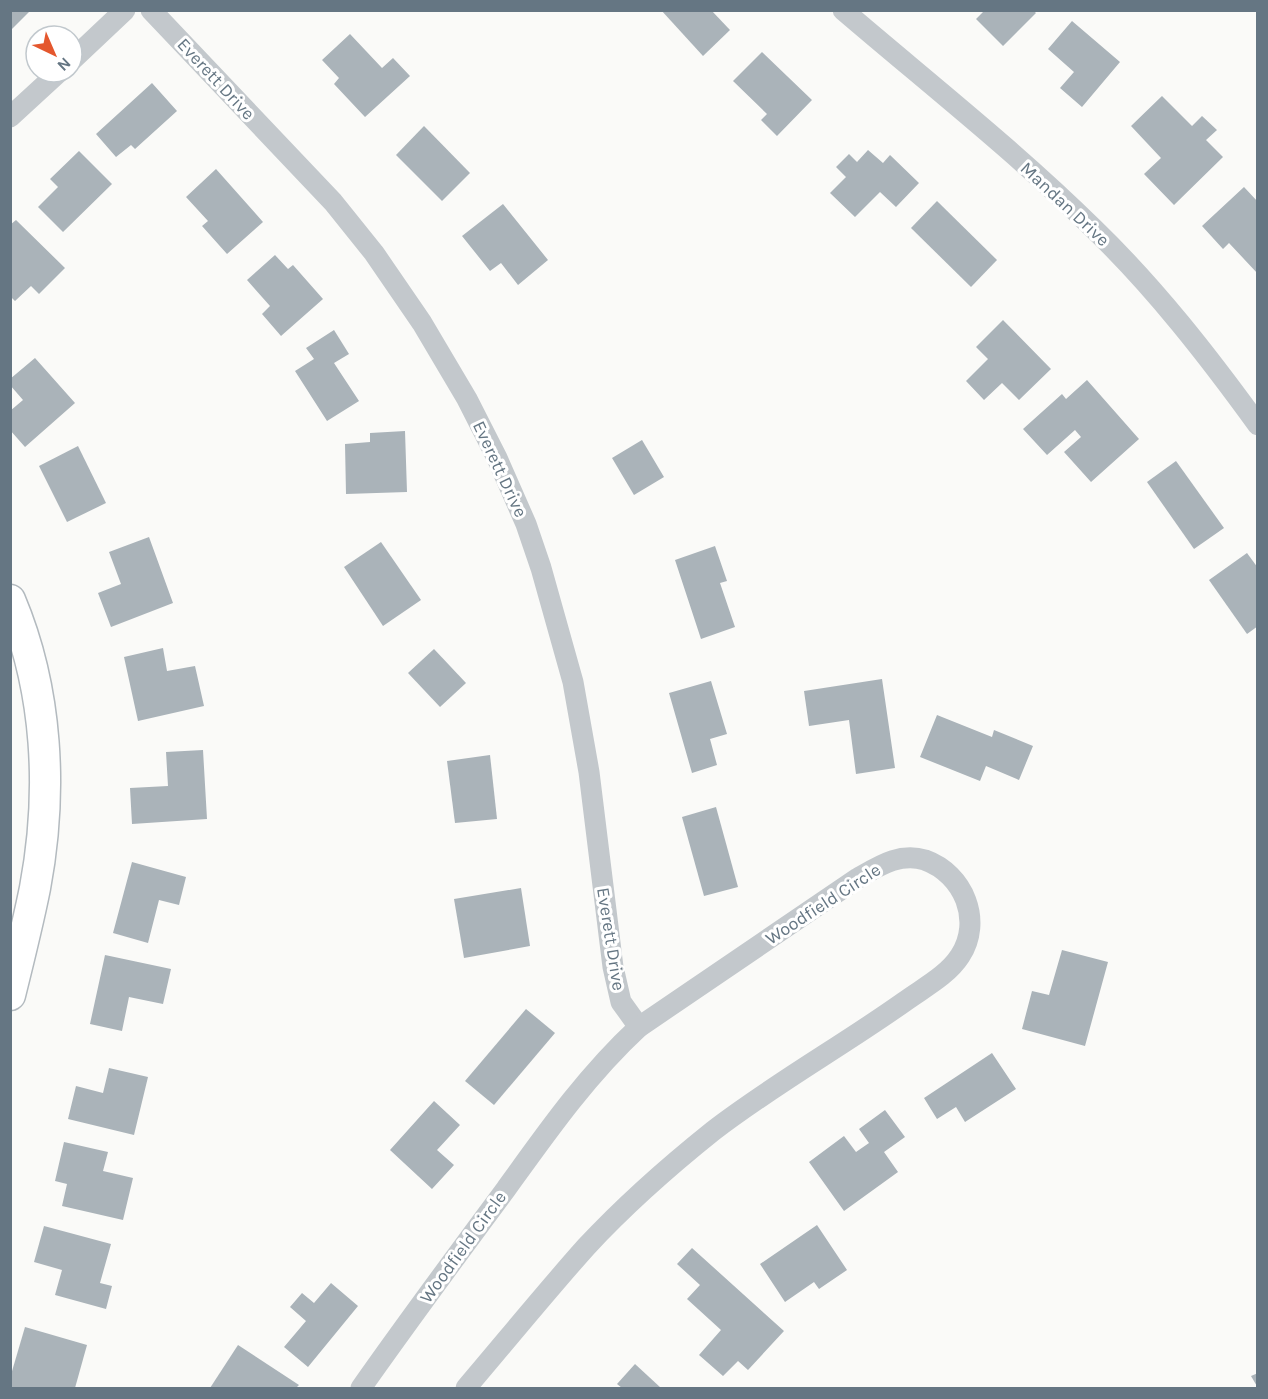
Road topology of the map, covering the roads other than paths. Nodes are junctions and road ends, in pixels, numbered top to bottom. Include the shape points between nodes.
1 (125, 10) edge
2 (152, 10) edge
3 (843, 10) edge
4 (84, 49) edge
5 (46, 84) edge
6 (10, 117) edge
7 (1257, 425) edge
8 (10, 600) edge
9 (10, 994) edge
10 (639, 1027) junction
11 (361, 1389) edge
12 (466, 1389) edge

1 - 4 street
2 - 10 street, Everett Drive via 333,202 374,252 422,323 497,458 541,568 573,682 589,772 613,967 621,1002
3 - 7 street, Mandan Drive via 1096,230 1159,298
5 - 6 street
8 - 9 street via 35,683 44,734 45,797 35,887
10 - 11 street, Woodfield Circle via 579,1090
10 - 12 street, Woodfield Circle via 891,859 924,860 938,866 964,892 969,909 968,940 950,969 714,1130 643,1190 587,1247

